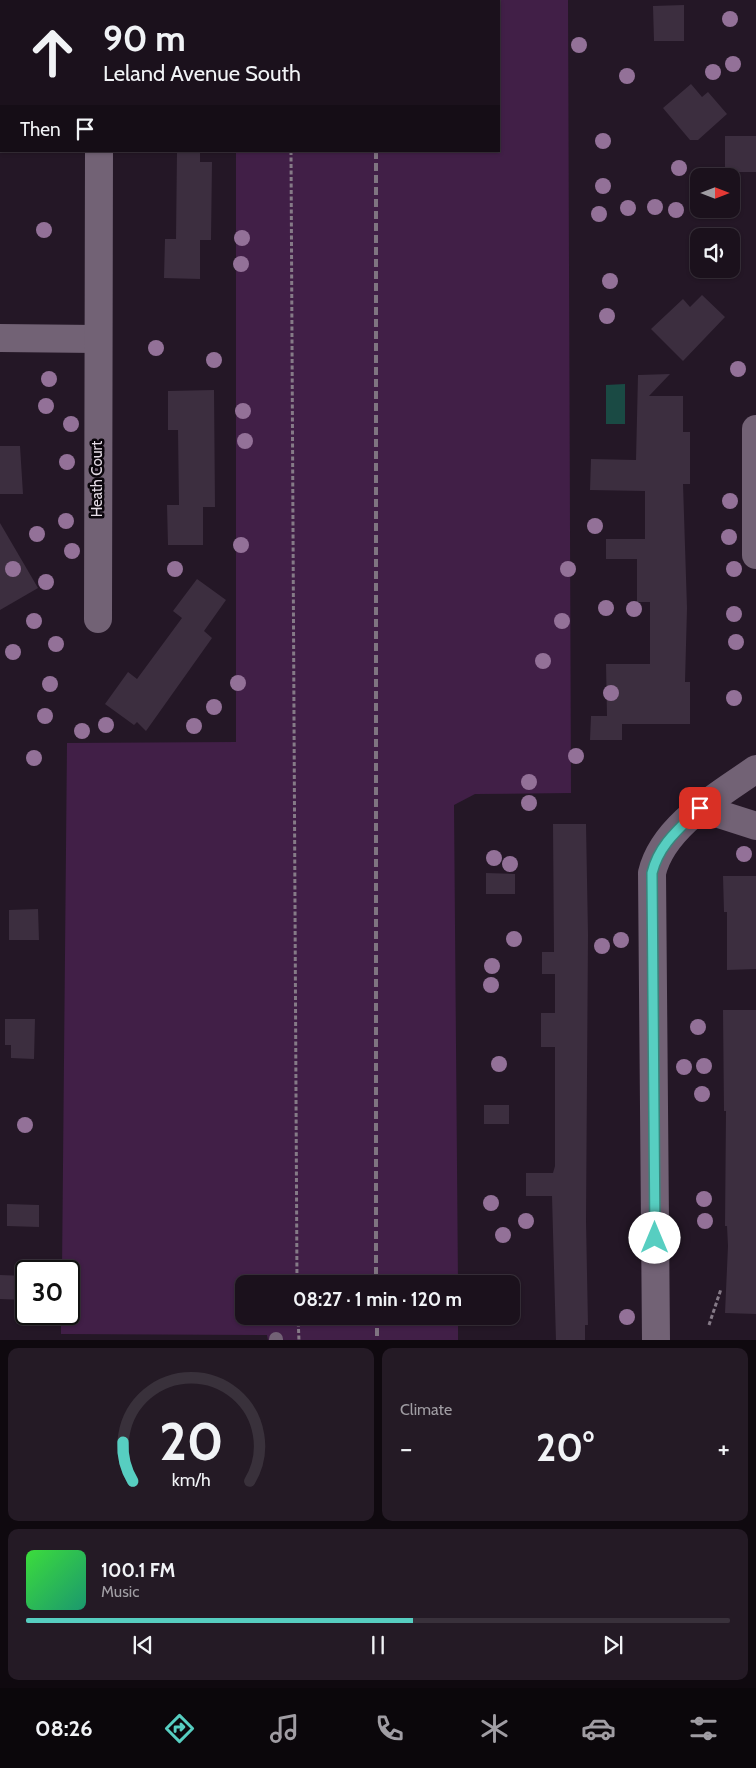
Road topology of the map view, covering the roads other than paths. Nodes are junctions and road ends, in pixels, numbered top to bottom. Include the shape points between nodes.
1 (99, 152) edge
2 (0, 338) edge
3 (97, 339) junction
4 (756, 429) edge
5 (756, 555) edge
6 (98, 619) dead end
7 (756, 769) edge
8 (700, 808) junction
9 (756, 826) edge
10 (656, 1340) edge

1 - 3 street, Heath Court
2 - 3 street
3 - 6 street, Heath Court
4 - 5 street
7 - 8 street
8 - 9 street
8 - 10 street via 666,842 656,856 652,873

